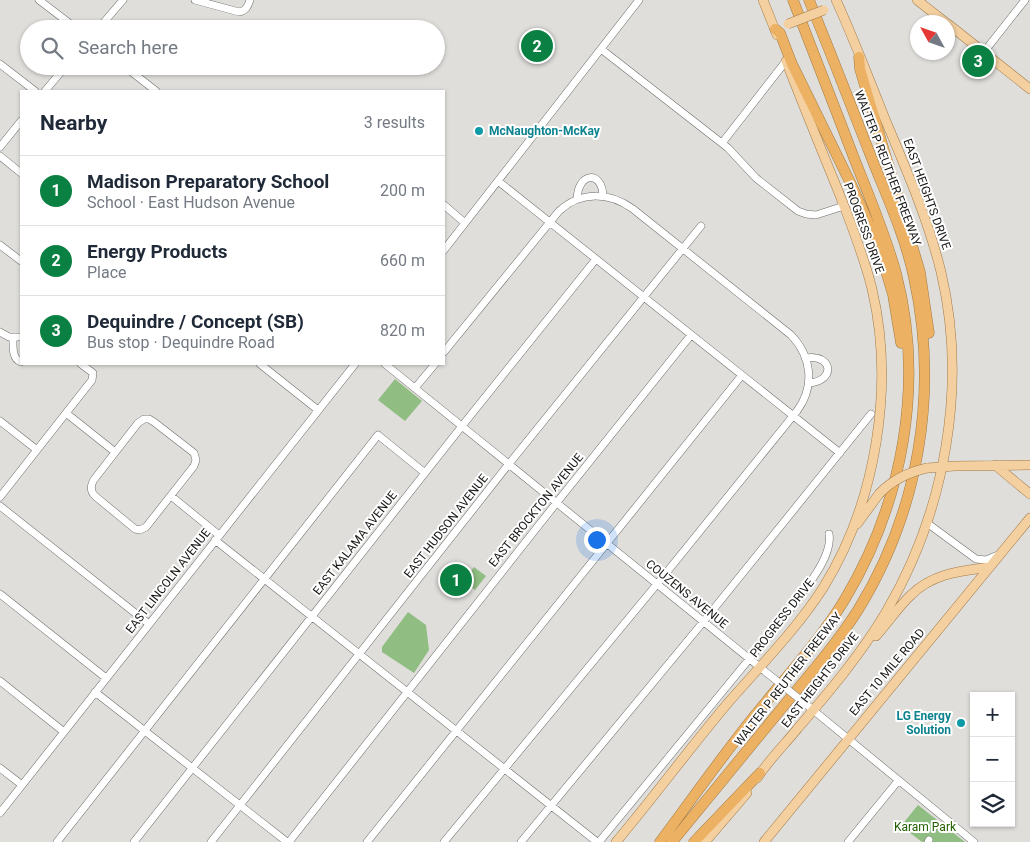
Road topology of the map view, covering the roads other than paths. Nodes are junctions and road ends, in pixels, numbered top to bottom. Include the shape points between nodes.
1 (39, 0) edge
2 (123, 0) edge
3 (195, 0) edge
4 (250, 0) edge
5 (639, 0) edge
6 (763, 0) edge
7 (793, 0) edge
8 (809, 0) edge
9 (917, 0) edge
10 (1025, 0) edge
11 (837, 2) edge
12 (768, 12) junction
13 (936, 15) edge
14 (65, 20) edge
15 (106, 20) edge
16 (775, 29) junction
17 (955, 30) edge
18 (601, 48) junction
19 (984, 52) junction
20 (859, 57) junction
21 (786, 61) junction
22 (0, 64) edge
23 (58, 75) edge
24 (136, 75) edge
25 (1030, 89) edge
26 (33, 90) edge
27 (46, 90) edge
28 (155, 90) edge
29 (20, 121) edge
30 (722, 143) junction
31 (0, 147) edge
32 (0, 156) edge
33 (20, 172) edge
34 (498, 181) junction
35 (603, 196) junction
36 (577, 199) junction
37 (844, 206) junction
38 (445, 207) edge
39 (549, 222) junction
40 (466, 223) junction
41 (701, 226) dead end
42 (0, 244) edge
43 (445, 249) edge
44 (683, 249) junction
45 (596, 259) junction
46 (20, 260) edge
47 (644, 297) junction
48 (0, 332) edge
49 (692, 335) junction
50 (17, 337) edge
51 (445, 351) edge
52 (806, 358) junction
53 (20, 362) edge
54 (908, 363) junction
55 (82, 365) edge
56 (261, 365) edge
57 (354, 365) edge
58 (386, 365) edge
59 (433, 365) edge
60 (742, 375) junction
61 (925, 381) junction
62 (809, 383) junction
63 (415, 388) junction
64 (318, 410) junction
65 (66, 413) junction
66 (871, 414) dead end
67 (793, 416) junction
68 (0, 421) edge
69 (462, 426) junction
70 (37, 450) junction
71 (115, 452) junction
72 (840, 453) junction
73 (508, 465) junction
74 (995, 465) junction
75 (1030, 465) edge
76 (942, 466) junction
77 (425, 473) junction
78 (1030, 494) edge
79 (171, 496) junction
80 (0, 497) edge
81 (556, 503) junction
82 (0, 506) edge
83 (1030, 518) edge
84 (927, 523) junction
85 (853, 531) junction
86 (829, 534) dead end
87 (217, 537) junction
88 (606, 543) junction
89 (1000, 554) junction
90 (990, 567) junction
91 (264, 578) junction
92 (657, 584) junction
93 (0, 594) edge
94 (312, 616) junction
95 (704, 621) junction
96 (149, 624) junction
97 (360, 654) junction
98 (857, 656) junction
99 (751, 659) junction
100 (764, 670) junction
101 (106, 678) junction
102 (0, 681) edge
103 (407, 691) junction
104 (96, 692) junction
105 (813, 710) junction
106 (145, 730) junction
107 (457, 731) junction
108 (64, 732) junction
109 (849, 739) junction
110 (0, 768) edge
111 (192, 768) junction
112 (505, 768) junction
113 (760, 773) junction
114 (898, 781) junction
115 (22, 785) junction
116 (240, 805) junction
117 (552, 806) junction
118 (0, 813) edge
119 (57, 842) edge
120 (134, 842) edge
121 (211, 842) edge
122 (288, 842) edge
123 (366, 842) edge
124 (444, 842) edge
125 (521, 842) edge
126 (598, 842) edge
127 (616, 842) edge
128 (660, 842) edge
129 (672, 842) edge
130 (694, 842) edge
131 (705, 842) edge
132 (764, 842) edge
133 (848, 842) edge
134 (974, 842) edge

1 - 14 street
2 - 15 street
3 - 4 street via 243,12
5 - 18 street
6 - 12 main road, PROGRESS DRIVE
7 - 54 highway, WALTER P REUTHER FREEWAY via 882,229 896,274
8 - 61 highway, WALTER P REUTHER FREEWAY via 909,257 920,314
9 - 13 main road
10 - 19 street
11 - 12 main road, bridge via 788,24 778,23
11 - 20 main road, EAST HEIGHTS DRIVE
12 - 16 main road, PROGRESS DRIVE
16 - 21 main road, PROGRESS DRIVE
16 - 54 highway via 780,33 878,244
17 - 19 main road
18 - 30 street
18 - 34 street
19 - 25 main road
20 - 61 highway via 922,284 930,343
20 - 76 main road, EAST HEIGHTS DRIVE via 919,202 941,274 949,327 952,382
21 - 30 street
21 - 37 main road, PROGRESS DRIVE
22 - 26 street
23 - 27 street
24 - 28 street
29 - 31 street
30 - 37 street via 756,178 802,213 816,215
32 - 33 street
34 - 39 street
34 - 40 street
35 - 36 street
35 - 36 street via 600,183 588,178 581,182
35 - 44 street via 628,205
36 - 39 street via 563,207
37 - 85 main road, PROGRESS DRIVE via 872,287 877,313 882,392 877,436
38 - 40 street
39 - 45 street
39 - 51 street
40 - 43 street
41 - 44 street, EAST HUDSON AVENUE
42 - 46 street
44 - 47 street, EAST HUDSON AVENUE
44 - 52 street via 791,335
45 - 47 street
45 - 69 street, EAST KALAMA AVENUE
47 - 49 street
47 - 73 street, EAST HUDSON AVENUE
48 - 50 street
49 - 60 street
49 - 81 street, EAST BROCKTON AVENUE
50 - 53 street via 14,357
52 - 62 street
52 - 62 street via 820,359 828,367 823,378
54 - 128 highway, WALTER P REUTHER FREEWAY via 908,403 898,469 871,551 854,584 830,622 738,736
55 - 65 street via 93,373 93,378
56 - 64 street
57 - 64 street, EAST LINCOLN AVENUE
58 - 63 street, COUZENS AVENUE
59 - 63 street
60 - 67 street
60 - 88 street
61 - 129 highway, WALTER P REUTHER FREEWAY via 913,478 898,528 870,590 838,639
62 - 67 street via 804,400
63 - 69 street, COUZENS AVENUE
64 - 87 street, EAST LINCOLN AVENUE
65 - 70 street
65 - 71 street
66 - 72 street
67 - 72 street
67 - 92 street
68 - 70 street
69 - 73 street, COUZENS AVENUE
69 - 77 street, EAST KALAMA AVENUE
70 - 80 street
71 - 79 street via 92,482 91,491 137,530 142,530
71 - 79 street via 144,419 152,420 173,436 194,453 196,460
72 - 95 street
73 - 81 street, COUZENS AVENUE
73 - 97 street, EAST HUDSON AVENUE
74 - 75 main road
74 - 76 main road
74 - 78 main road
76 - 84 main road, EAST HEIGHTS DRIVE
76 - 85 main road, bridge via 912,472 898,479 879,494
77 - 91 street via 378,435
77 - 94 street, EAST KALAMA AVENUE
79 - 87 street
81 - 88 street, COUZENS AVENUE
81 - 103 street, EAST BROCKTON AVENUE
82 - 96 street
83 - 89 main road, EAST 10 MILE ROAD
84 - 89 street via 979,561
84 - 98 main road, EAST HEIGHTS DRIVE via 900,586
85 - 100 main road, PROGRESS DRIVE via 822,589
86 - 99 street via 829,547 812,578
87 - 91 street
87 - 96 street, EAST LINCOLN AVENUE
88 - 92 street, COUZENS AVENUE
88 - 107 street
89 - 90 main road, EAST 10 MILE ROAD
90 - 98 main road via 952,572 922,586
90 - 109 main road, EAST 10 MILE ROAD
91 - 94 street
91 - 106 street
92 - 95 street, COUZENS AVENUE
92 - 112 street
93 - 101 street
94 - 97 street
94 - 111 street, EAST KALAMA AVENUE
95 - 99 street, COUZENS AVENUE
95 - 117 street
96 - 101 street, EAST LINCOLN AVENUE
97 - 103 street
97 - 116 street, EAST HUDSON AVENUE
98 - 105 main road, EAST HEIGHTS DRIVE
99 - 100 street, COUZENS AVENUE
99 - 126 street
100 - 105 street, COUZENS AVENUE, bridge
100 - 127 main road, PROGRESS DRIVE via 689,750
101 - 104 street, EAST LINCOLN AVENUE
102 - 108 street
103 - 107 street
103 - 122 street, EAST BROCKTON AVENUE
104 - 106 street
104 - 108 street, EAST LINCOLN AVENUE
105 - 109 street, COUZENS AVENUE
105 - 113 main road, EAST HEIGHTS DRIVE
106 - 111 street
106 - 119 street
107 - 112 street
107 - 123 street
108 - 115 street, EAST LINCOLN AVENUE
109 - 114 street, COUZENS AVENUE
109 - 132 main road, EAST 10 MILE ROAD
110 - 115 street
111 - 116 street
111 - 120 street, EAST KALAMA AVENUE
112 - 117 street
112 - 124 street
113 - 130 highway
113 - 131 main road, EAST HEIGHTS DRIVE
114 - 133 street
114 - 134 street, COUZENS AVENUE
115 - 118 street, EAST LINCOLN AVENUE
116 - 121 street, EAST HUDSON AVENUE
116 - 122 street
117 - 125 street
117 - 126 street

